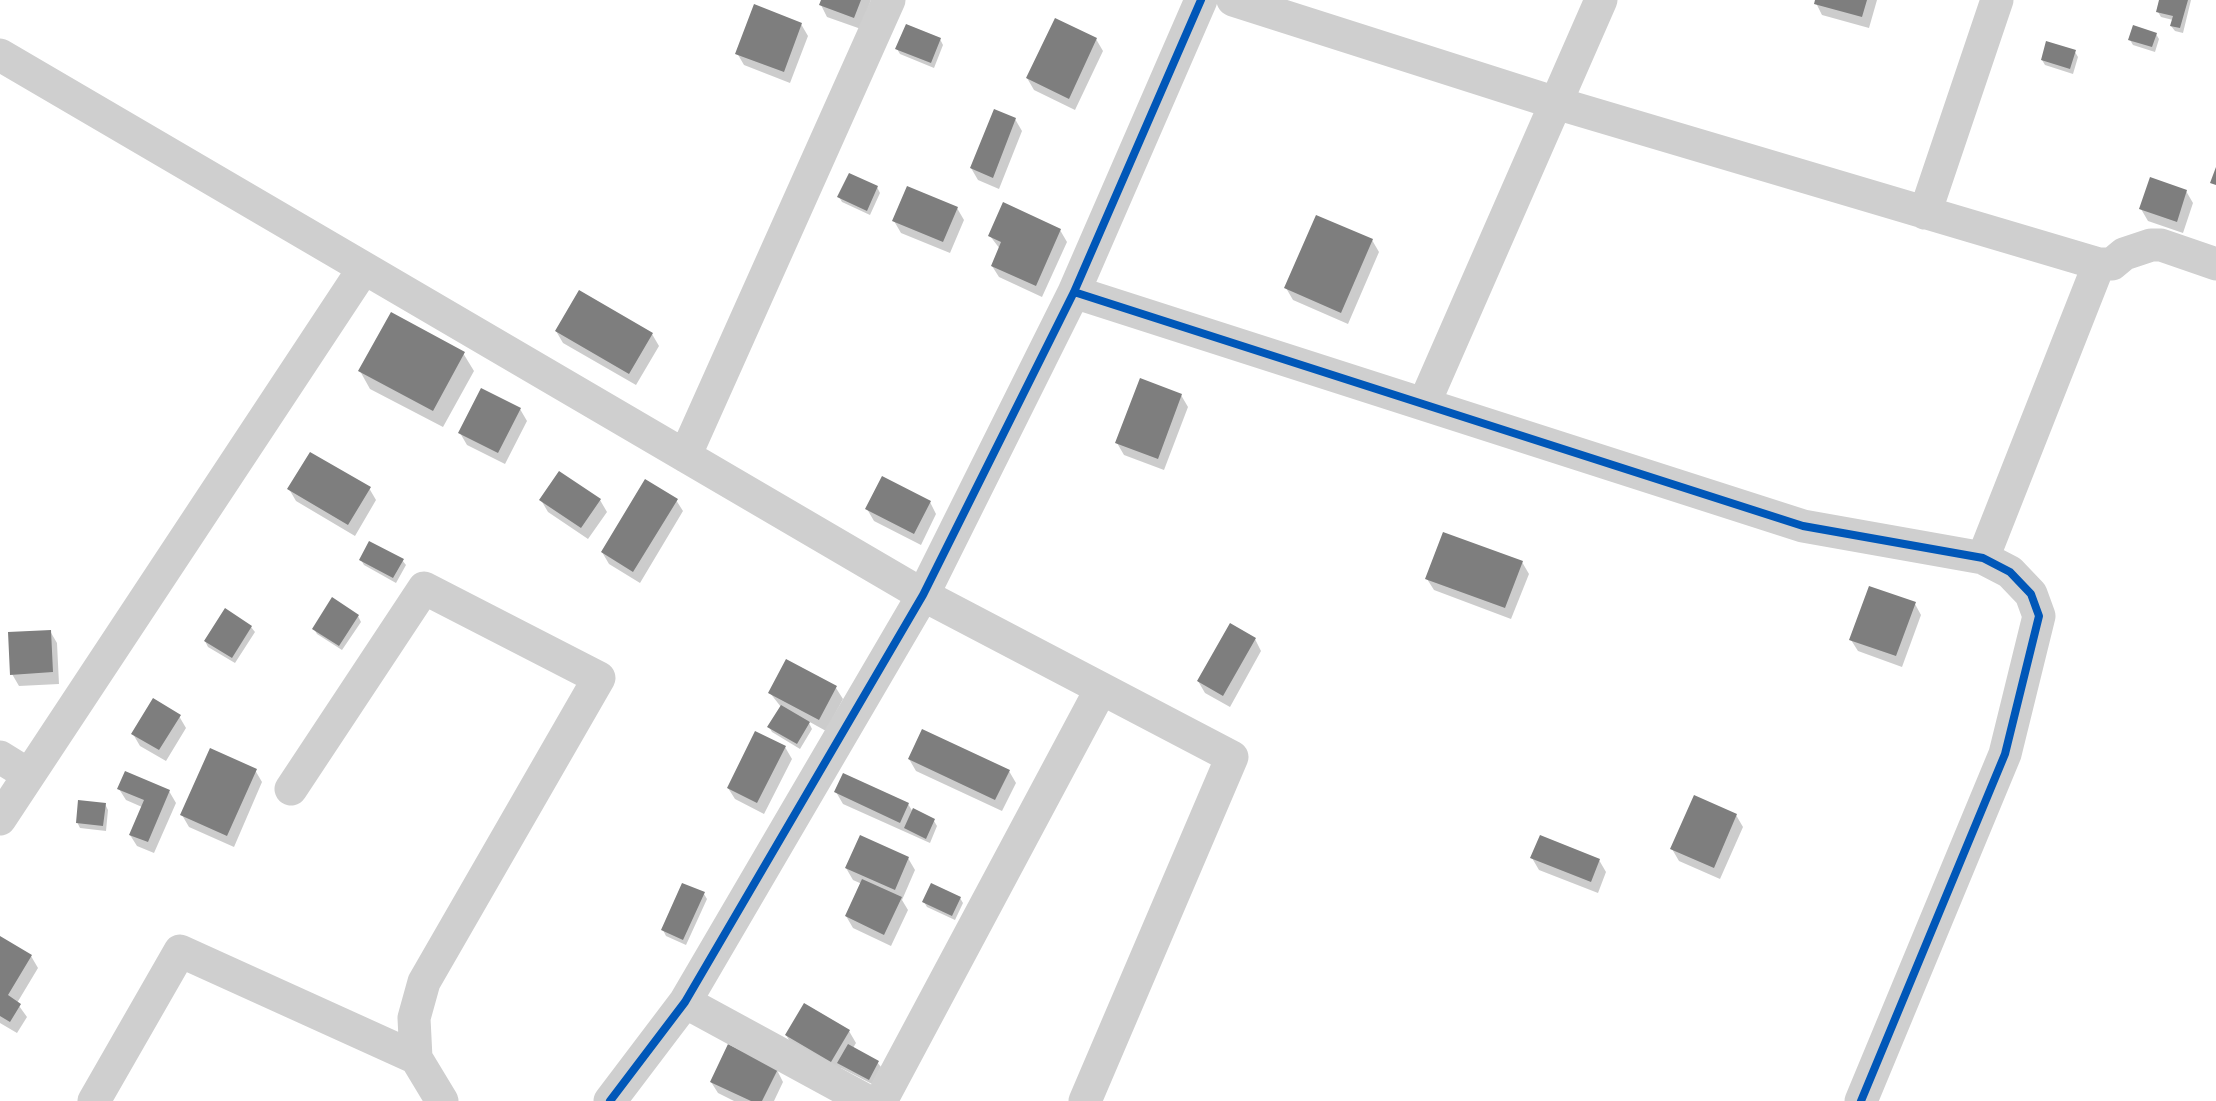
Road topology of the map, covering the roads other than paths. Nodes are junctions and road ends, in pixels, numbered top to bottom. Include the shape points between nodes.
1 (889, 0) edge
2 (1202, 0) edge
3 (1233, 0) edge
4 (1601, 0) edge
5 (1997, 0) edge
6 (3, 64) edge
7 (1556, 103) junction
8 (1925, 213) junction
9 (2216, 264) edge
10 (2103, 265) junction
11 (364, 268) junction
12 (1074, 292) junction
13 (1424, 404) junction
14 (685, 456) junction
15 (1983, 558) junction
16 (923, 595) junction
17 (1101, 688) junction
18 (0, 757) edge
19 (29, 775) junction
20 (291, 789) dead end
21 (0, 819) edge
22 (685, 1002) junction
23 (416, 1058) junction
24 (94, 1101) edge
25 (442, 1101) edge
26 (610, 1101) edge
27 (867, 1101) edge
28 (881, 1101) edge
29 (1085, 1101) edge
30 (1861, 1101) edge

1 - 14 street
2 - 12 street
3 - 7 street
4 - 7 street
5 - 8 street
6 - 11 street
7 - 8 street
7 - 13 street
8 - 10 street
9 - 10 street via 2151,245
10 - 15 street
11 - 14 street
11 - 19 street
12 - 13 street
12 - 16 street
13 - 15 street via 1803,526
14 - 16 street
15 - 30 street via 2010,572 2031,594 2039,616 2036,636 2005,754
16 - 17 street
16 - 22 street
17 - 28 street
17 - 29 street via 1232,757
18 - 19 street
19 - 21 street
20 - 23 street via 424,588 599,678 424,982 414,1018
22 - 26 street
22 - 27 street
23 - 24 street via 180,951
23 - 25 street

